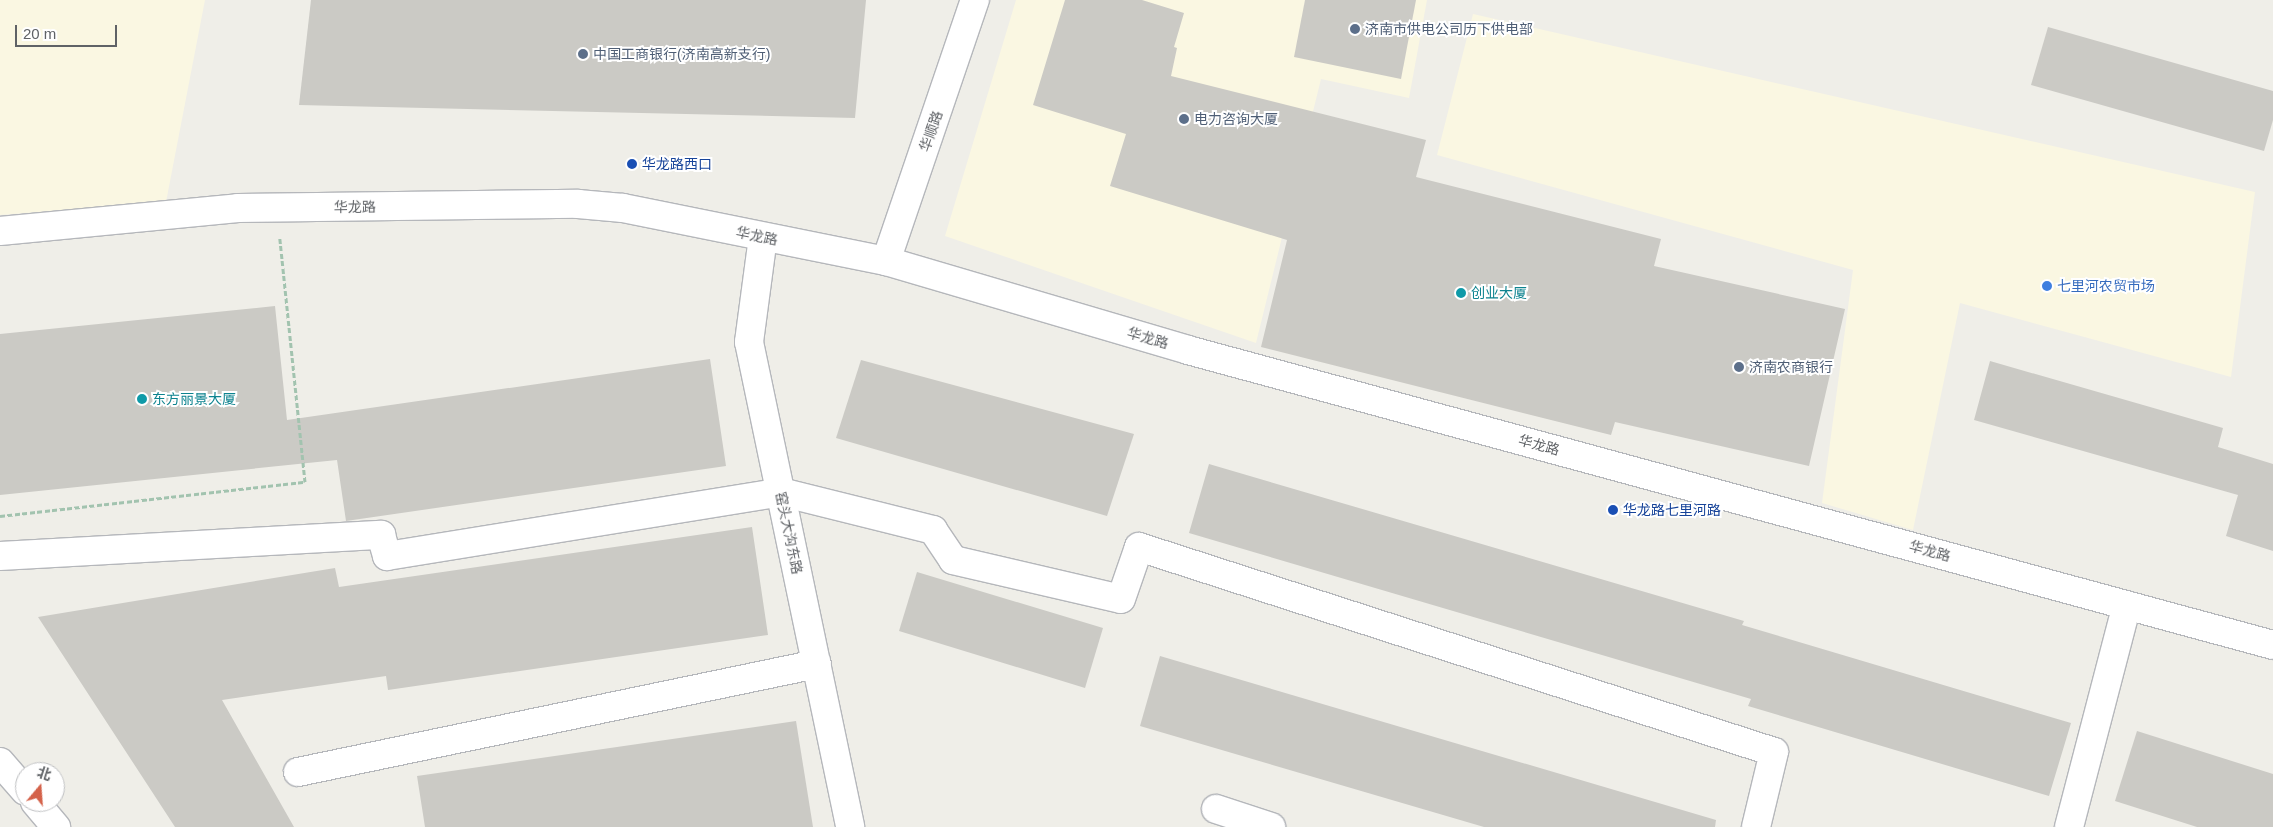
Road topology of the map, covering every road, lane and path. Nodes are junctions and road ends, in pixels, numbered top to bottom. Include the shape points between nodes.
1 (976, 0) edge
2 (277, 208) junction
3 (0, 230) edge
4 (763, 238) junction
5 (886, 261) junction
6 (781, 492) junction
7 (0, 516) edge
8 (0, 556) edge
9 (2127, 605) junction
10 (2273, 645) edge
11 (817, 664) junction
12 (0, 762) edge
13 (298, 772) dead end
14 (15, 779) edge
15 (1216, 809) dead end
16 (43, 812) edge
17 (56, 827) edge
18 (850, 827) edge
19 (1271, 827) edge
20 (1756, 827) edge
21 (2068, 827) edge

1 - 5 street, 华顺路
2 - 3 street, 华龙路
2 - 4 street, 华龙路 via 578,204 623,208
2 - 7 path via 305,482
4 - 5 street, 华龙路
4 - 6 street, 窑头大沟东路 via 749,342
5 - 9 street, 华龙路 via 1188,350
6 - 8 street via 387,556 381,535
6 - 11 street, 窑头大沟东路
6 - 20 street via 933,530 953,560 1121,599 1139,547 1774,752
9 - 10 street, 华龙路
9 - 21 street
11 - 13 street
11 - 18 street, 窑头大沟东路
12 - 14 street
15 - 19 street
16 - 17 street

